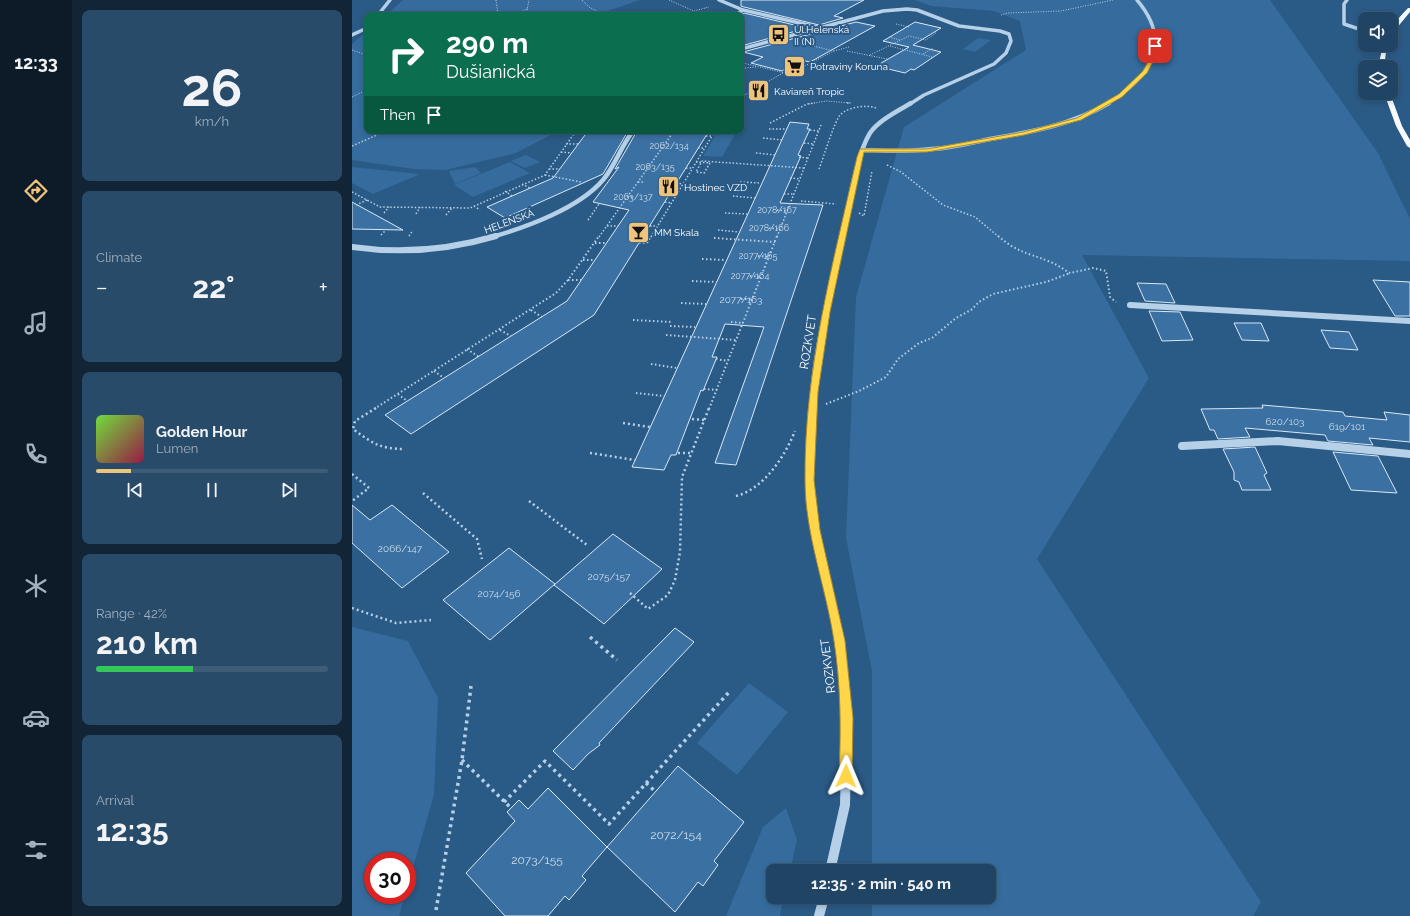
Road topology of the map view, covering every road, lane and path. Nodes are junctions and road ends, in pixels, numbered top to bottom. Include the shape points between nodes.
1 (390, 0) edge
2 (496, 0) edge
3 (529, 0) edge
4 (582, 0) edge
5 (671, 0) edge
6 (719, 0) edge
7 (1112, 0) edge
8 (1137, 0) edge
9 (1347, 0) edge
10 (714, 6) dead end
11 (529, 8) junction
12 (1410, 9) edge
13 (743, 10) junction
14 (380, 12) edge
15 (498, 12) edge
16 (522, 12) edge
17 (527, 12) edge
18 (598, 12) edge
19 (740, 12) edge
20 (1001, 15) dead end
21 (1398, 22) edge
22 (819, 27) junction
23 (364, 29) edge
24 (1358, 29) edge
25 (932, 32) dead end
26 (352, 35) edge
27 (889, 37) dead end
28 (900, 40) junction
29 (803, 44) dead end
30 (890, 46) junction
31 (849, 47) dead end
32 (744, 48) edge
33 (933, 48) dead end
34 (352, 50) edge
35 (834, 51) junction
36 (847, 51) dead end
37 (364, 54) edge
38 (870, 55) junction
39 (923, 55) junction
40 (932, 57) dead end
41 (887, 59) dead end
42 (744, 63) edge
43 (758, 66) junction
44 (745, 68) edge
45 (783, 73) junction
46 (769, 78) dead end
47 (773, 79) junction
48 (754, 86) dead end
49 (758, 87) junction
50 (364, 91) edge
51 (744, 95) edge
52 (352, 97) edge
53 (1390, 100) edge
54 (851, 103) dead end
55 (885, 119) junction
56 (770, 123) dead end
57 (821, 125) dead end
58 (769, 129) dead end
59 (787, 129) dead end
60 (810, 130) dead end
61 (819, 131) junction
62 (379, 134) edge
63 (574, 134) edge
64 (630, 134) edge
65 (672, 134) edge
66 (706, 136) dead end
67 (712, 136) joint
68 (763, 138) dead end
69 (782, 140) dead end
70 (804, 143) dead end
71 (566, 144) junction
72 (578, 144) dead end
73 (814, 144) junction
74 (352, 146) edge
75 (664, 146) junction
76 (669, 146) dead end
77 (1410, 146) edge
78 (698, 148) dead end
79 (704, 148) junction
80 (862, 150) junction
81 (877, 151) junction
82 (561, 152) junction
83 (572, 153) dead end
84 (756, 153) dead end
85 (775, 155) dead end
86 (799, 157) dead end
87 (808, 158) junction
88 (873, 160) junction
89 (696, 162) junction
90 (650, 166) junction
91 (655, 167) dead end
92 (686, 168) dead end
93 (692, 168) junction
94 (804, 168) junction
95 (549, 169) junction
96 (560, 169) dead end
97 (819, 169) dead end
98 (545, 174) junction
99 (790, 178) dead end
100 (800, 179) junction
101 (583, 182) dead end
102 (638, 182) junction
103 (644, 182) dead end
104 (740, 182) dead end
105 (676, 183) dead end
106 (761, 183) dead end
107 (522, 184) junction
108 (683, 184) junction
109 (530, 188) dead end
110 (506, 191) junction
111 (352, 192) edge
112 (784, 194) dead end
113 (794, 194) junction
114 (512, 196) dead end
115 (733, 196) dead end
116 (627, 197) junction
117 (633, 197) dead end
118 (755, 198) dead end
119 (368, 200) junction
120 (800, 201) dead end
121 (665, 202) dead end
122 (672, 203) junction
123 (835, 203) dead end
124 (599, 204) dead end
125 (356, 205) dead end
126 (474, 206) junction
127 (390, 207) junction
128 (421, 207) junction
129 (452, 207) junction
130 (849, 209) junction
131 (480, 210) dead end
132 (777, 210) dead end
133 (787, 211) junction
134 (724, 213) dead end
135 (384, 214) dead end
136 (416, 214) dead end
137 (747, 214) dead end
138 (446, 215) dead end
139 (588, 220) dead end
140 (607, 226) junction
141 (618, 226) dead end
142 (650, 226) dead end
143 (657, 226) junction
144 (770, 228) dead end
145 (780, 229) junction
146 (718, 230) dead end
147 (739, 232) dead end
148 (714, 238) dead end
149 (775, 242) junction
150 (595, 243) junction
151 (607, 243) dead end
152 (639, 243) dead end
153 (352, 247) edge
154 (758, 256) dead end
155 (769, 257) junction
156 (702, 258) dead end
157 (583, 260) junction
158 (595, 260) dead end
159 (726, 260) dead end
160 (1070, 272) junction
161 (750, 276) dead end
162 (761, 277) junction
163 (568, 280) junction
164 (581, 280) dead end
165 (692, 280) dead end
166 (716, 282) dead end
167 (741, 298) dead end
168 (752, 299) junction
169 (681, 303) dead end
170 (706, 304) dead end
171 (1130, 305) joint
172 (531, 310) junction
173 (542, 317) dead end
174 (632, 320) dead end
175 (1410, 321) edge
176 (672, 322) dead end
177 (731, 322) dead end
178 (743, 323) junction
179 (670, 326) dead end
180 (695, 327) dead end
181 (500, 330) junction
182 (666, 335) dead end
183 (511, 336) dead end
184 (736, 340) junction
185 (467, 349) junction
186 (479, 357) dead end
187 (716, 360) dead end
188 (728, 361) junction
189 (651, 364) dead end
190 (677, 368) dead end
191 (434, 371) junction
192 (444, 378) dead end
193 (704, 389) dead end
194 (717, 390) junction
195 (636, 392) dead end
196 (398, 394) junction
197 (664, 396) dead end
198 (407, 401) dead end
199 (813, 411) junction
200 (692, 419) dead end
201 (705, 420) junction
202 (355, 421) junction
203 (352, 423) edge
204 (623, 423) dead end
205 (650, 427) dead end
206 (1182, 446) dead end
207 (405, 449) dead end
208 (678, 452) dead end
209 (590, 453) dead end
210 (692, 454) junction
211 (1410, 454) edge
212 (635, 460) dead end
213 (352, 474) edge
214 (423, 493) dead end
215 (736, 496) dead end
216 (352, 501) edge
217 (529, 501) dead end
218 (587, 545) dead end
219 (482, 559) dead end
220 (630, 593) dead end
221 (352, 608) edge
222 (431, 620) dead end
223 (590, 637) dead end
224 (617, 660) dead end
225 (471, 686) dead end
226 (731, 690) dead end
227 (462, 760) junction
228 (646, 783) junction
229 (656, 792) dead end
230 (504, 802) junction
231 (511, 808) dead end
232 (832, 864) edge
233 (822, 904) edge
234 (436, 910) dead end
235 (819, 916) edge

1 - 14 street
2 - 15 path
3 - 11 path
4 - 18 path
5 - 10 path via 694,11
6 - 13 street
7 - 20 path via 1061,11
8 - 81 street via 1154,27 1154,54 1145,72 1120,96 1079,119 1024,134 927,150
9 - 24 street via 1344,4 1344,24
11 - 16 path
11 - 17 path
12 - 21 main road
13 - 19 street
13 - 22 street
22 - 32 street
22 - 55 street, ROZKVET via 883,11 907,9 928,13 959,26 1009,34 1012,41 1006,53 994,64 924,95
23 - 26 street
25 - 28 path via 936,33 926,40 909,36
27 - 28 path
28 - 30 path
29 - 35 path
30 - 38 path
30 - 39 path
31 - 35 path
33 - 39 path
34 - 37 path
35 - 45 path via 789,74
36 - 38 path
38 - 41 path
39 - 40 path
42 - 43 path
43 - 44 path
43 - 45 path
45 - 47 path
46 - 47 path
47 - 49 path
48 - 49 path
49 - 51 path
50 - 52 path
53 - 77 main road
54 - 56 path via 826,101 807,104
55 - 80 street, ROZKVET via 870,133
55 - 97 path via 872,116 878,109 870,106 848,109 840,115
57 - 61 path
58 - 59 path
60 - 61 path
61 - 73 path
62 - 74 path
63 - 71 path
64 - 153 street, HELENSKÁ via 603,181 592,191 571,205 532,223 475,242 451,247 394,252
65 - 75 path
66 - 67 path
67 - 79 path
68 - 69 path
70 - 73 path
71 - 72 path
71 - 82 path
73 - 87 path
75 - 76 path
75 - 90 path
78 - 79 path
79 - 89 path
80 - 81 street
80 - 130 street, ROZKVET
81 - 88 path
82 - 83 path
82 - 95 path
84 - 85 path
86 - 87 path
87 - 94 path
88 - 130 path via 864,216
88 - 160 path via 901,172 943,205 975,217 1011,246
89 - 93 path
89 - 94 path, bridge via 710,164 704,173 696,172 702,161
90 - 91 path
90 - 102 path
92 - 93 path
93 - 108 path
94 - 100 path
95 - 96 path
95 - 98 path
98 - 101 path
98 - 107 path
99 - 100 path
100 - 113 path
102 - 103 path
102 - 116 path
104 - 106 path
105 - 108 path
107 - 109 path
107 - 110 path
108 - 122 path
110 - 114 path
110 - 126 path
111 - 119 path
112 - 113 path
113 - 133 path
115 - 118 path
116 - 117 path
116 - 140 path
119 - 125 path
119 - 127 path via 380,207
120 - 123 path
121 - 122 path
122 - 143 path
124 - 139 path
126 - 129 path
126 - 131 path
127 - 128 path
127 - 135 path
128 - 129 path
128 - 136 path
129 - 138 path
130 - 199 street, ROZKVET via 826,312
132 - 133 path
133 - 145 path
134 - 137 path
140 - 141 path
140 - 150 path
142 - 143 path
143 - 152 path via 647,244
144 - 145 path
145 - 149 path
146 - 147 path
148 - 149 path
149 - 155 path
150 - 151 path
150 - 157 path
154 - 155 path
155 - 162 path
156 - 159 path
157 - 158 path
157 - 163 path
160 - 171 path via 1100,267 1106,271 1110,297 1116,302
160 - 199 path via 1046,282 993,294 898,359 886,377
161 - 162 path
162 - 168 path
163 - 164 path
163 - 172 path via 556,293
165 - 166 path
167 - 168 path
168 - 178 path
169 - 170 path
171 - 175 street
172 - 173 path
172 - 181 path
174 - 176 path
177 - 178 path
178 - 184 path
179 - 180 path
181 - 183 path
181 - 185 path
182 - 184 path
184 - 188 path
185 - 186 path
185 - 191 path
187 - 188 path
188 - 194 path
189 - 190 path
191 - 192 path
191 - 196 path
193 - 194 path
194 - 201 path
195 - 197 path
196 - 198 path
196 - 202 path
199 - 215 path via 798,422 791,442 763,478 747,493
199 - 232 street, ROZKVET via 810,480 814,523 840,641 847,718 845,805
200 - 201 path
201 - 210 path
202 - 203 path
202 - 207 path via 353,429 376,447 389,450
204 - 205 path
206 - 211 street via 1278,441
208 - 210 path
209 - 212 path
210 - 220 path via 682,477 679,496 678,569 670,594 648,609
213 - 216 path via 369,488
214 - 219 path via 477,539
217 - 218 path
221 - 222 path via 396,623
223 - 224 path
225 - 227 path
226 - 228 path
227 - 230 path
227 - 234 path
228 - 229 path
228 - 230 path via 610,824 545,761
230 - 231 path
233 - 235 street

